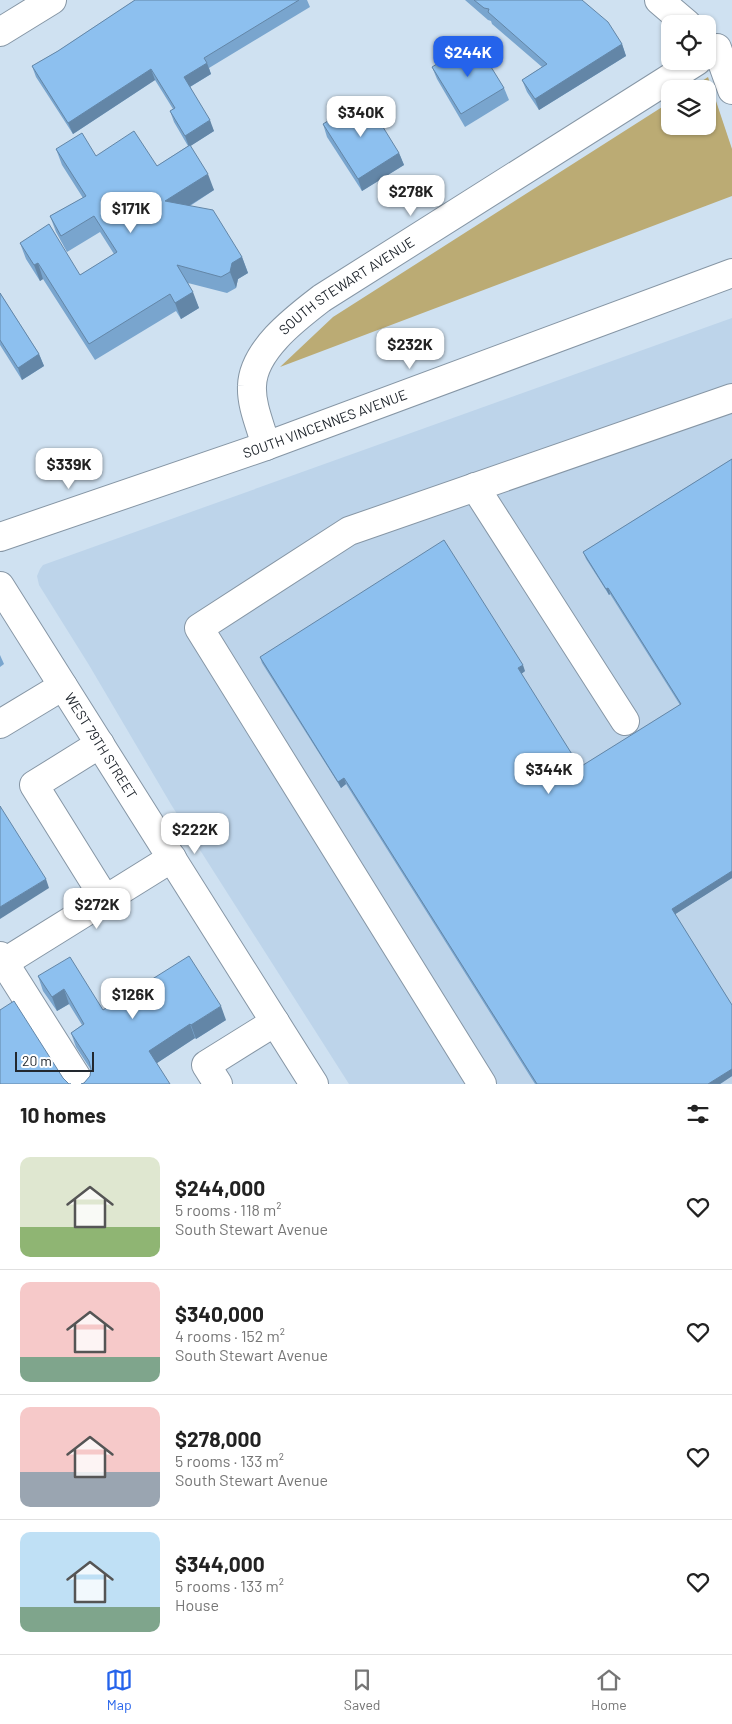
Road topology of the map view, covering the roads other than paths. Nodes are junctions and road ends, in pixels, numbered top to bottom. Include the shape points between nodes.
1 (52, 0) edge
2 (659, 0) edge
3 (676, 15) edge
4 (0, 32) edge
5 (716, 57) edge
6 (679, 70) edge
7 (732, 90) edge
8 (732, 273) edge
9 (732, 398) edge
10 (266, 446) junction
11 (475, 487) junction
12 (0, 537) edge
13 (0, 586) edge
14 (63, 686) junction
15 (625, 721) dead end
16 (0, 724) edge
17 (100, 744) junction
18 (172, 858) junction
19 (105, 899) junction
20 (1, 961) edge
21 (275, 1022) junction
22 (81, 1084) edge
23 (218, 1084) edge
24 (314, 1084) edge
25 (482, 1084) edge

1 - 4 main road
2 - 3 main road
5 - 7 main road
6 - 10 main road, SOUTH STEWART AVENUE via 295,318 269,346 255,370 252,386 254,406
8 - 10 main road, SOUTH VINCENNES AVENUE
9 - 11 main road
10 - 12 main road, SOUTH VINCENNES AVENUE
11 - 15 main road
11 - 25 main road via 349,531 199,628
13 - 14 main road, WEST 79TH STREET
14 - 16 main road
14 - 17 main road, WEST 79TH STREET
17 - 18 main road, WEST 79TH STREET
17 - 19 main road via 34,785
18 - 19 main road
18 - 21 main road, WEST 79TH STREET
19 - 20 main road
20 - 22 main road
21 - 23 main road via 206,1065
21 - 24 main road, WEST 79TH STREET

